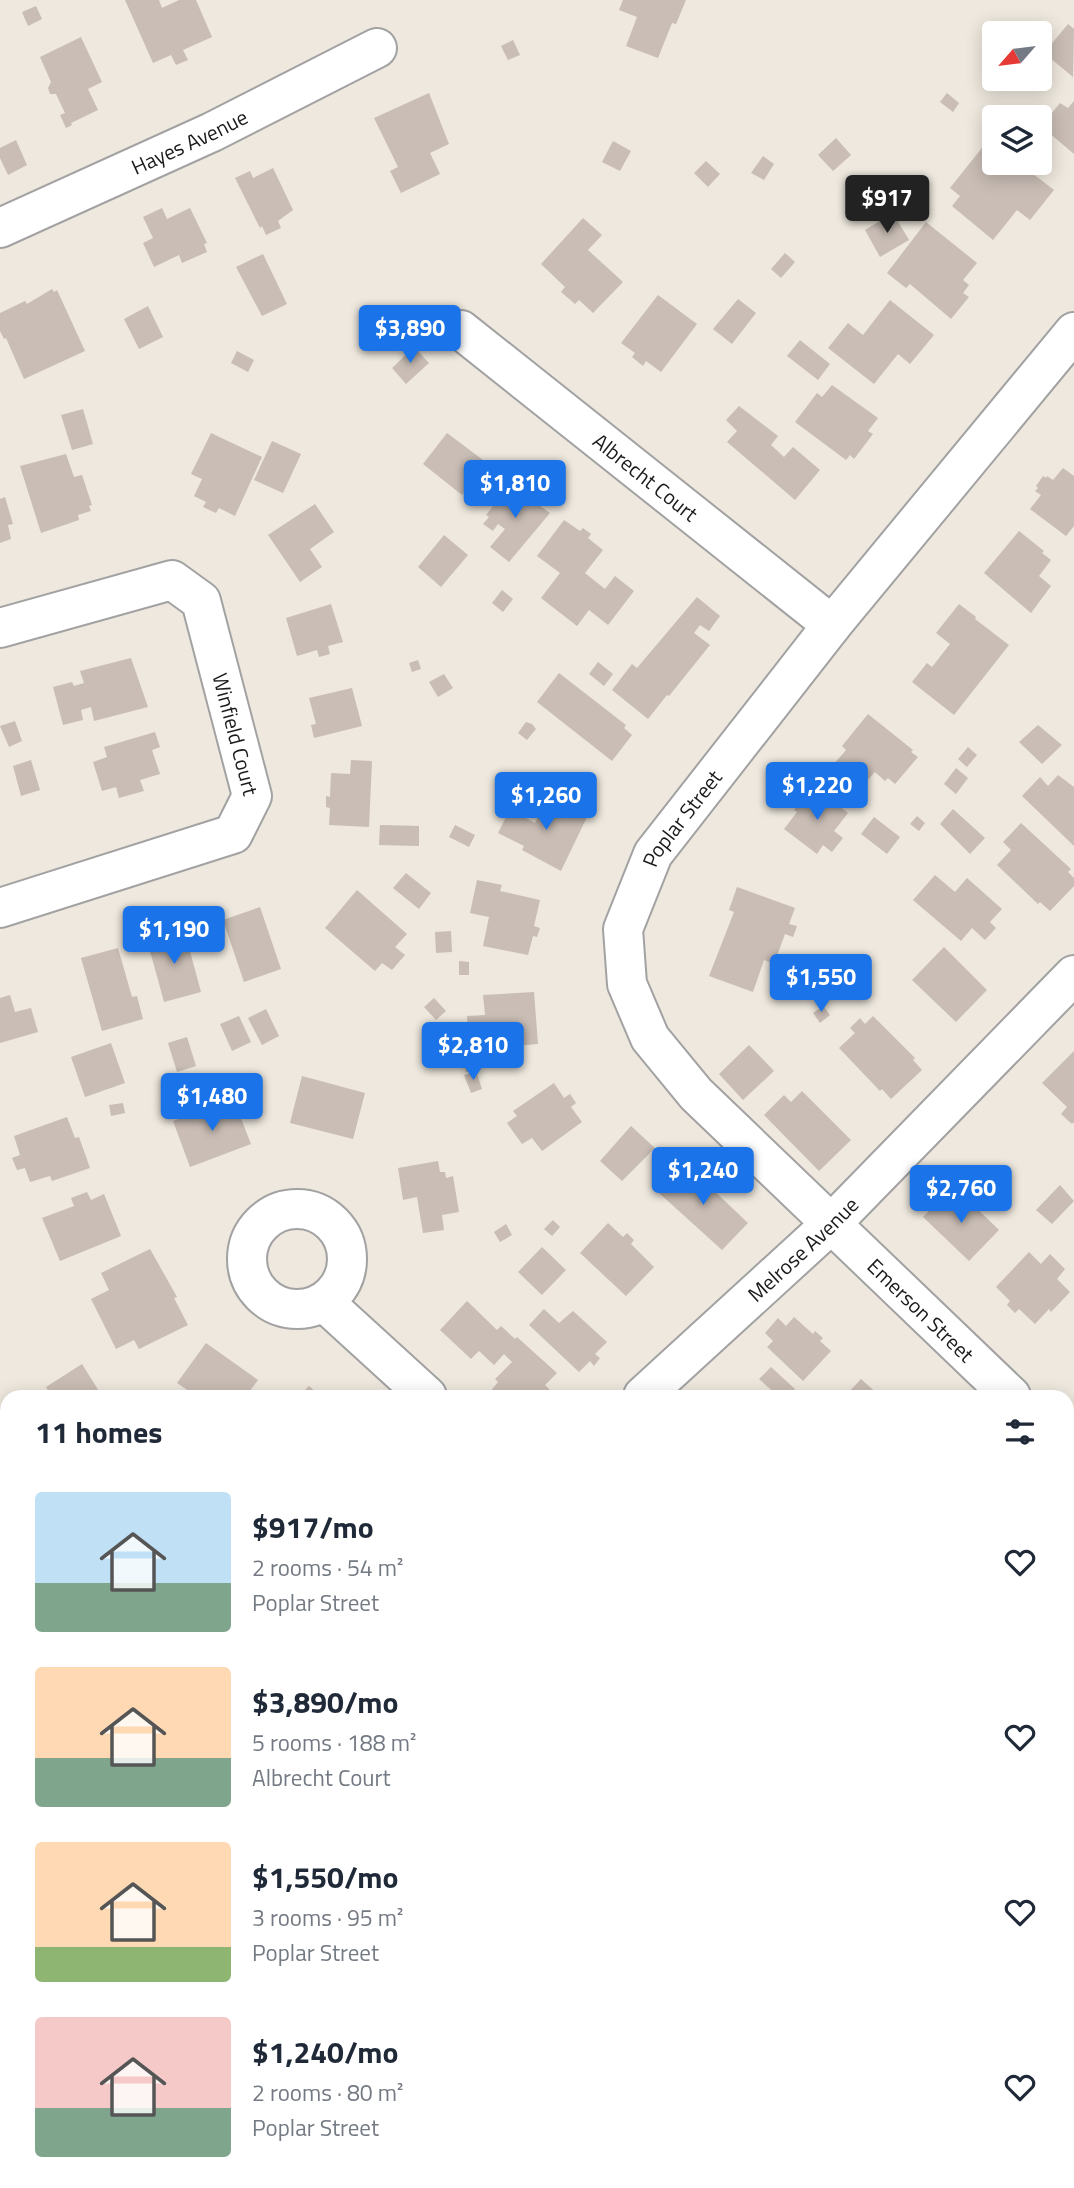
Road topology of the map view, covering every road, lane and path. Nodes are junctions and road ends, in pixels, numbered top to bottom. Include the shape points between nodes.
1 (377, 48) dead end
2 (0, 228) edge
3 (461, 330) dead end
4 (1074, 332) edge
5 (832, 625) junction
6 (0, 628) edge
7 (0, 908) edge
8 (1074, 975) edge
9 (831, 1224) junction
10 (324, 1301) dead end
11 (420, 1390) edge
12 (650, 1390) edge
13 (1005, 1390) edge

1 - 2 street, Hayes Avenue via 212,132
3 - 5 street, Albrecht Court
4 - 5 street, Poplar Street
5 - 9 street, Poplar Street via 653,854 623,929 627,984 650,1038 696,1094
6 - 7 street, Winfield Court via 172,580 201,601 252,796 233,834
8 - 9 street, Melrose Avenue
9 - 12 street, Melrose Avenue
9 - 13 street, Emerson Street
10 - 11 street

